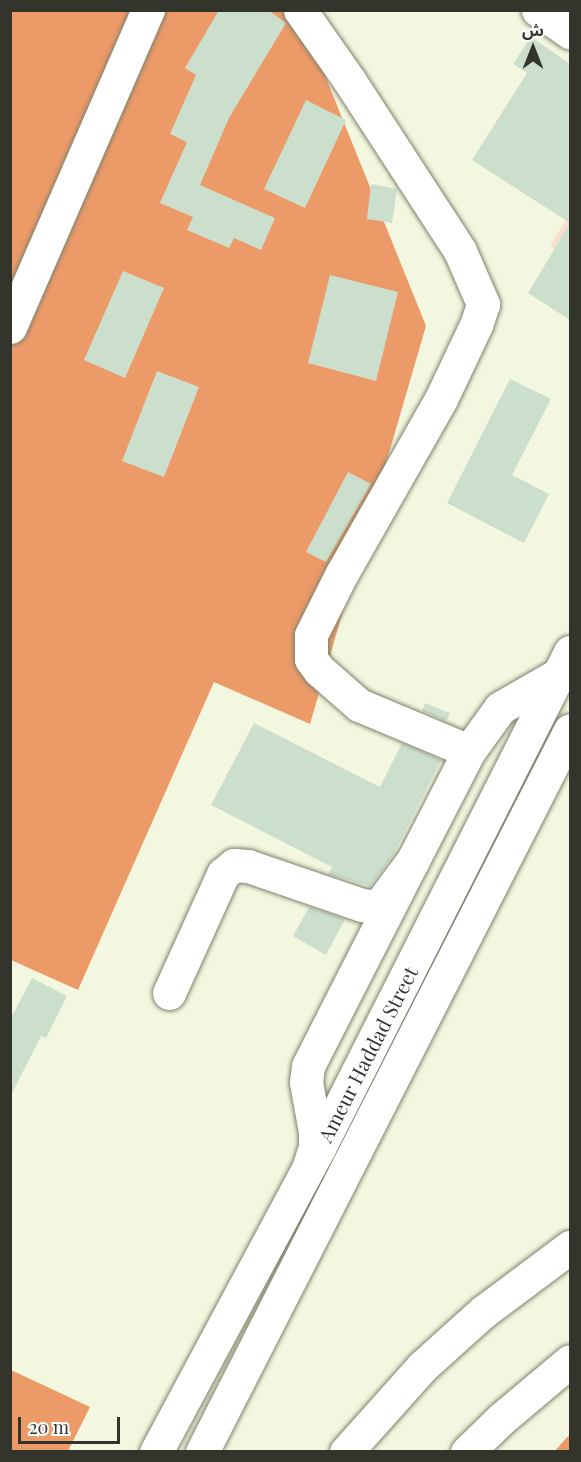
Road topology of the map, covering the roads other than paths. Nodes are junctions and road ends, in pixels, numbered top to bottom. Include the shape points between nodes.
1 (148, 10) edge
2 (300, 10) edge
3 (538, 10) edge
4 (570, 32) edge
5 (10, 327) edge
6 (565, 663) edge
7 (570, 730) edge
8 (469, 751) junction
9 (413, 860) junction
10 (169, 993) dead end
11 (309, 1165) junction
12 (570, 1247) edge
13 (570, 1361) edge
14 (156, 1452) edge
15 (202, 1452) edge
16 (346, 1452) edge
17 (467, 1452) edge

1 - 5 main road
2 - 8 main road via 460,251 483,304 441,399 311,635 311,659 358,705
3 - 4 main road
6 - 8 main road via 500,708
6 - 11 main road, Ameur Haddad Street
7 - 15 main road, Ameur Haddad Street
8 - 9 main road
9 - 10 main road via 378,907 234,865 223,874
9 - 11 main road via 308,1066 306,1082 315,1132
11 - 14 main road, Ameur Haddad Street
12 - 16 main road via 483,1312 423,1366
13 - 17 main road

